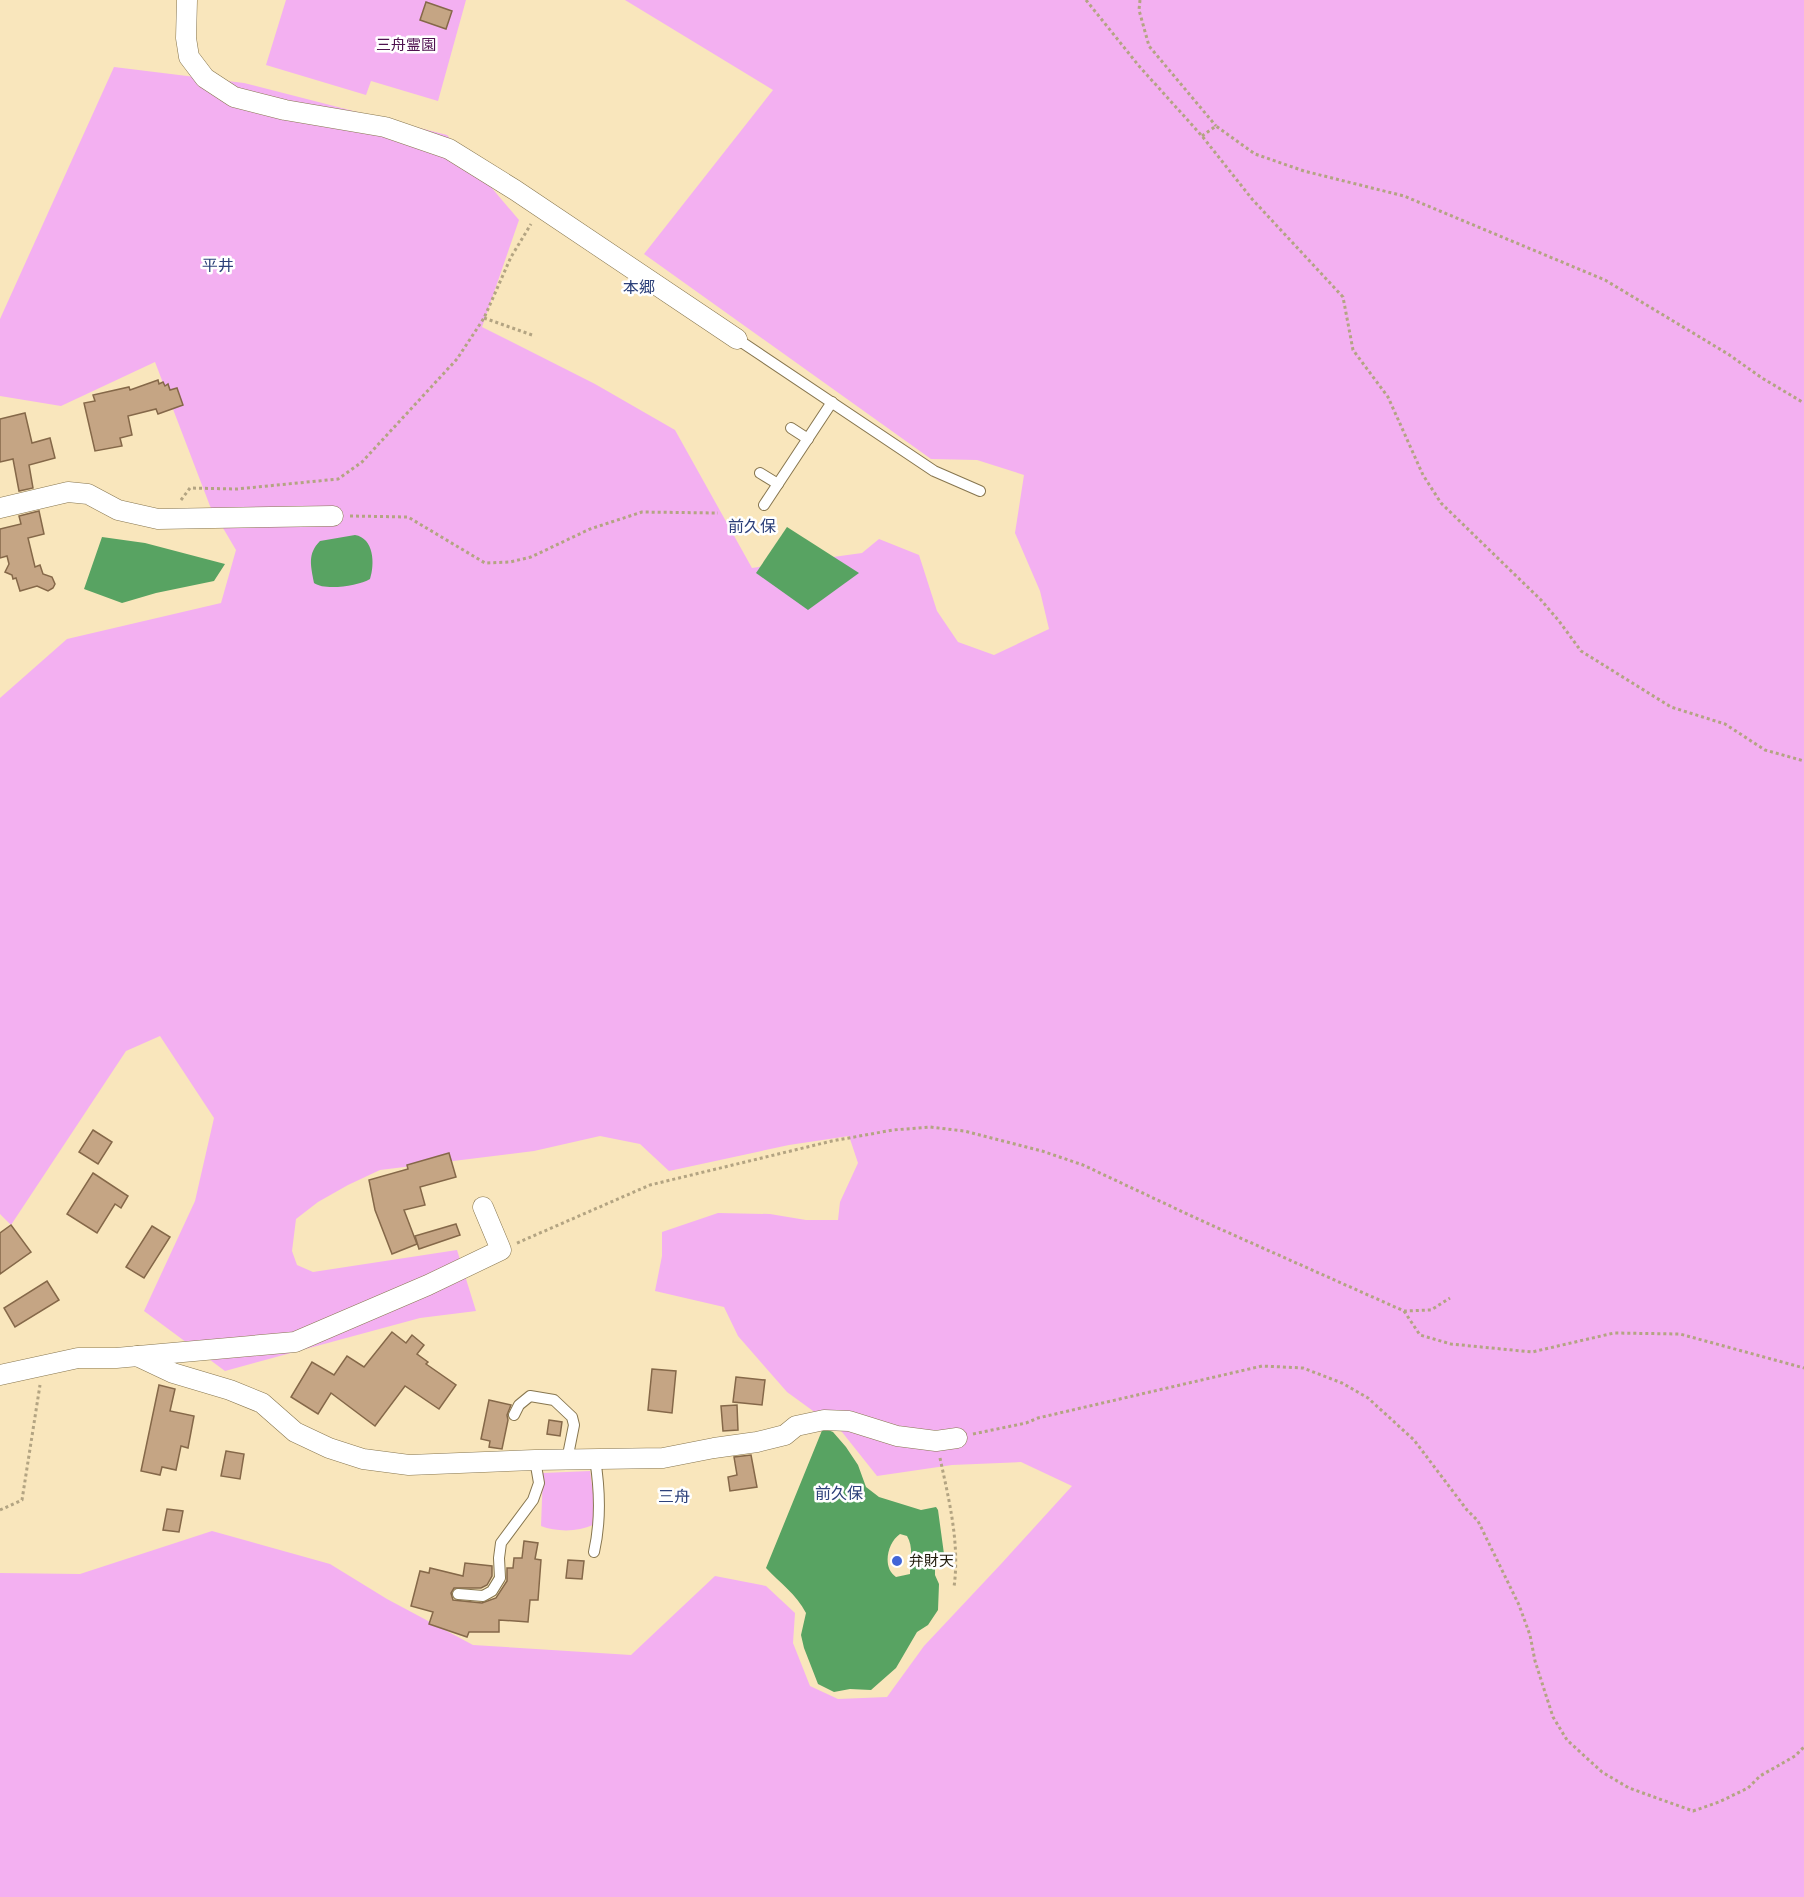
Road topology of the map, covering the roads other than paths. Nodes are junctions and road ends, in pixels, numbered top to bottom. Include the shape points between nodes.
1 (187, 0) edge
2 (737, 339) joint
3 (832, 402) junction
4 (791, 428) dead end
5 (808, 439) junction
6 (760, 473) dead end
7 (778, 484) junction
8 (980, 491) dead end
9 (764, 505) dead end
10 (0, 508) edge
11 (333, 516) road end
12 (483, 1207) dead end
13 (137, 1356) junction
14 (0, 1375) edge
15 (514, 1415) dead end
16 (957, 1438) road end
17 (535, 1460) junction
18 (567, 1460) junction
19 (595, 1460) junction
20 (594, 1552) dead end
21 (458, 1594) dead end

1 - 2 street via 189,57 205,78 234,98 385,126 449,149
2 - 3 lane
3 - 5 lane
3 - 8 lane via 934,471
4 - 5 lane
5 - 7 lane
6 - 7 lane
7 - 9 lane
10 - 11 street via 68,492 87,494 118,510 158,519
12 - 13 street via 501,1250 428,1285 295,1342
13 - 14 street via 78,1358
13 - 17 street via 173,1373 262,1403 295,1432 363,1459 409,1465
15 - 18 lane via 530,1396 554,1400 564,1407 574,1425
16 - 19 street via 936,1441 897,1436 849,1421 824,1420 796,1426 785,1435 757,1443 663,1458
17 - 18 street
17 - 21 lane via 539,1483 533,1500 501,1543 500,1578 492,1591 483,1596
18 - 19 street
19 - 20 lane via 600,1514

